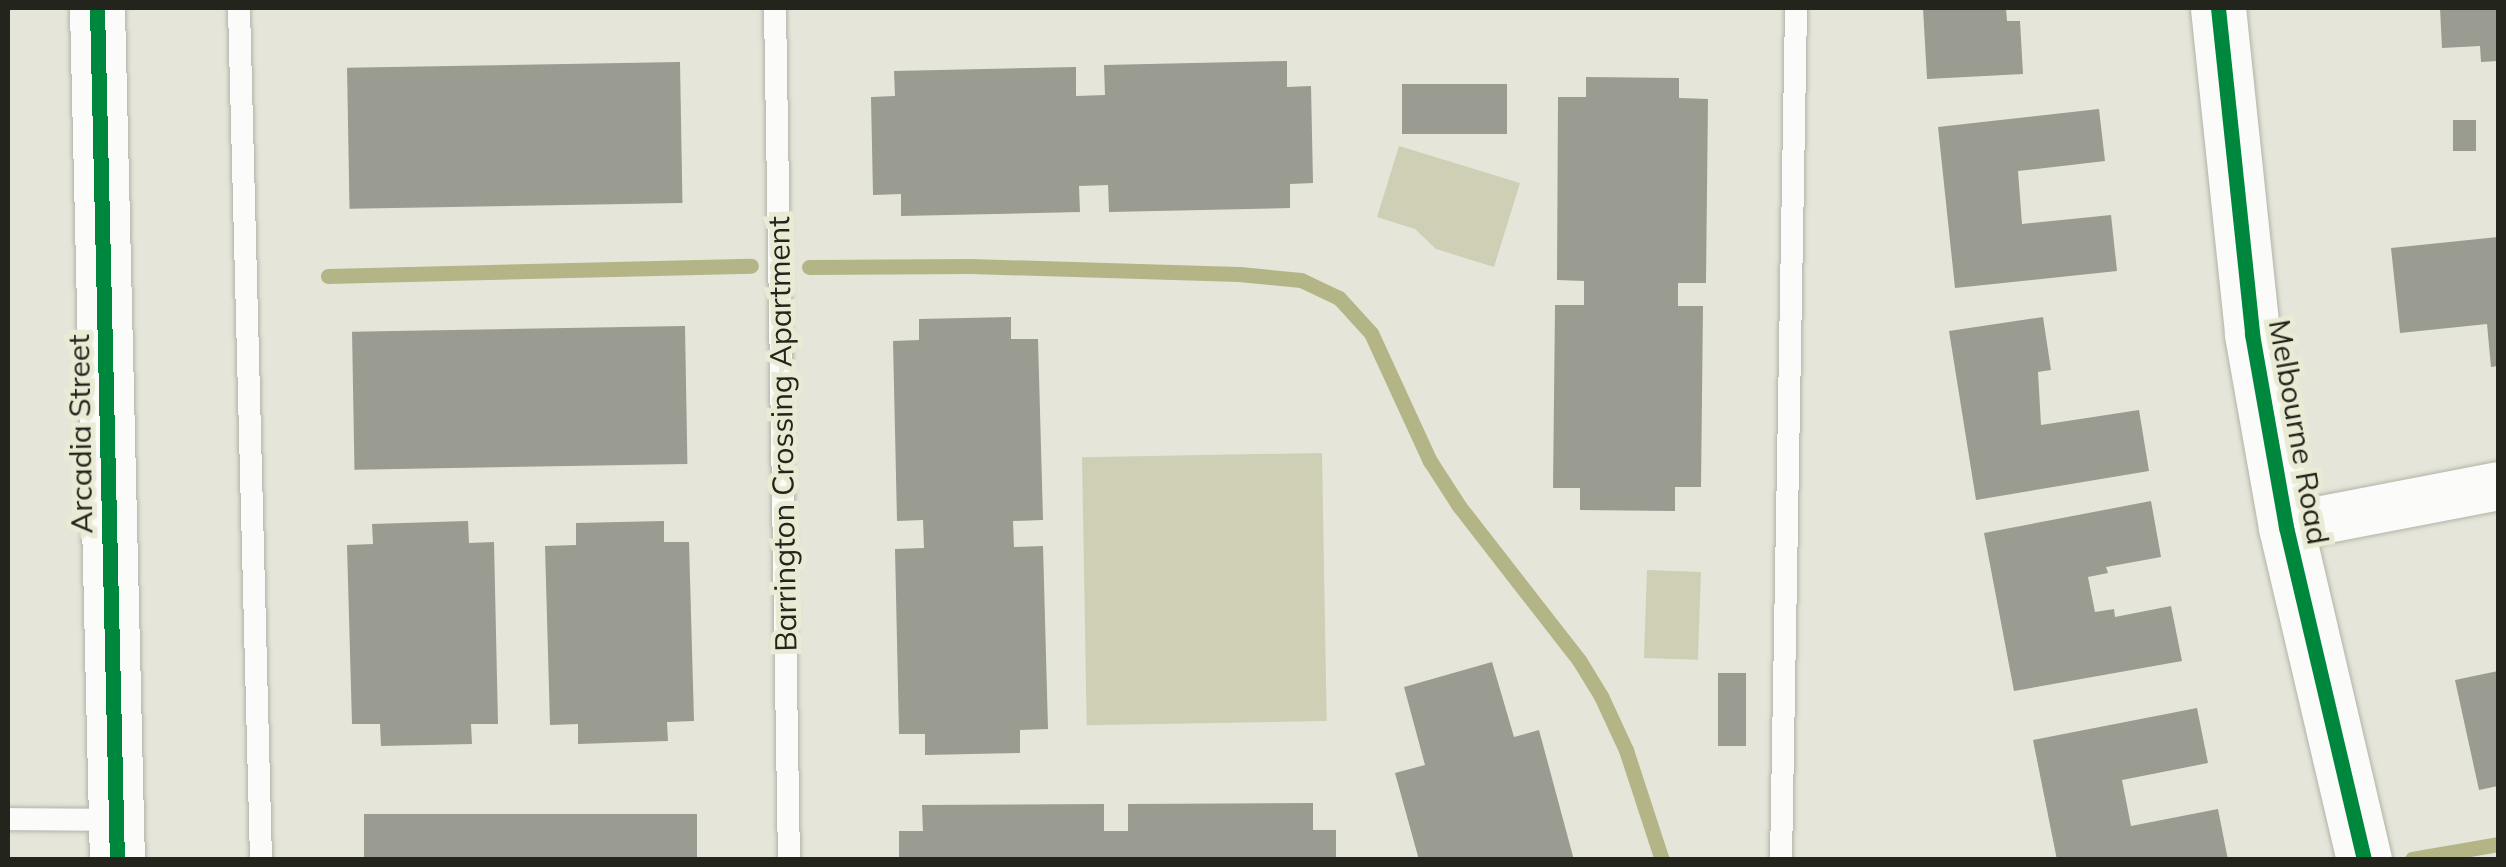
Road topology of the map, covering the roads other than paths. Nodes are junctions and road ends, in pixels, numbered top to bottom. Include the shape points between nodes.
1 (97, 8) edge
2 (238, 8) edge
3 (775, 8) edge
4 (1796, 8) edge
5 (2218, 8) edge
6 (2498, 486) edge
7 (2286, 527) junction
8 (8, 818) edge
9 (117, 840) edge
10 (261, 860) edge
11 (790, 860) edge
12 (1781, 860) edge
13 (2364, 860) edge

1 - 9 street, Arcadia Street
2 - 10 lane
3 - 11 lane, Barrington Crossing Apartment
4 - 12 lane
5 - 7 street, Melbourne Road via 2252,334
6 - 7 street
7 - 13 street, Melbourne Road
8 - 9 lane

